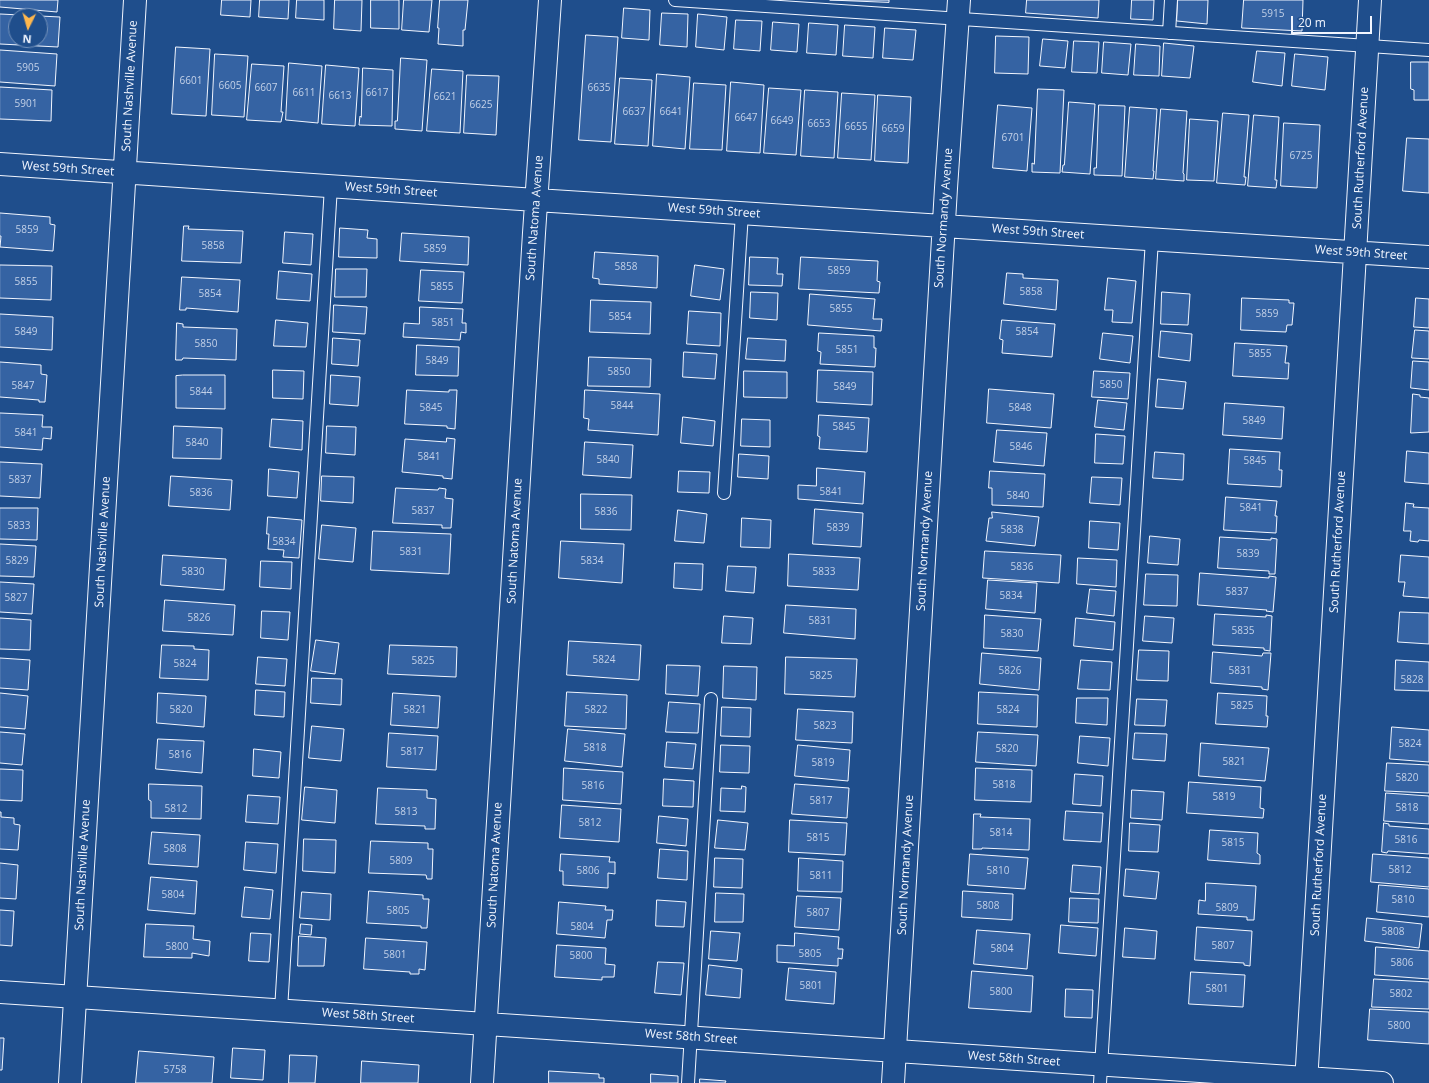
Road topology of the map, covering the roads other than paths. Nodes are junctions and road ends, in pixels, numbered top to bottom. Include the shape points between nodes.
1 (135, 0) edge
2 (550, 0) edge
3 (675, 0) edge
4 (1171, 0) edge
5 (1370, 0) edge
6 (753, 3) edge
7 (959, 9) edge
8 (1169, 33) junction
9 (1367, 46) junction
10 (1429, 50) edge
11 (0, 164) edge
12 (125, 172) junction
13 (331, 186) junction
14 (536, 200) junction
15 (742, 213) junction
16 (943, 226) junction
17 (1152, 239) junction
18 (1356, 252) junction
19 (1429, 257) edge
20 (724, 493) dead end
21 (711, 699) dead end
22 (0, 992) edge
23 (76, 996) junction
24 (281, 1010) junction
25 (486, 1024) junction
26 (691, 1037) junction
27 (895, 1051) junction
28 (1100, 1074) edge
29 (1306, 1080) edge
30 (70, 1083) edge
31 (482, 1083) edge
32 (688, 1083) edge
33 (893, 1083) edge
34 (1382, 1083) edge

1 - 12 street, South Nashville Avenue
2 - 14 street, South Natoma Avenue
3 - 6 lane
4 - 8 lane
5 - 9 street, South Rutherford Avenue
6 - 7 lane
7 - 8 lane
7 - 16 street, South Normandy Avenue
8 - 9 lane
9 - 10 lane
9 - 18 street, South Rutherford Avenue
11 - 12 street, West 59th Street
12 - 13 street, West 59th Street
12 - 23 street, South Nashville Avenue
13 - 14 street, West 59th Street
13 - 24 lane
14 - 15 street, West 59th Street
14 - 25 street, South Natoma Avenue
15 - 16 street, West 59th Street
15 - 20 lane
16 - 17 street, West 59th Street
16 - 27 street, South Normandy Avenue
17 - 18 street, West 59th Street
17 - 28 lane
18 - 19 street, West 59th Street
18 - 29 street, South Rutherford Avenue
21 - 26 lane
22 - 23 street, West 58th Street
23 - 24 street, West 58th Street
23 - 30 street, South Nashville Avenue
24 - 25 street, West 58th Street
25 - 26 street, West 58th Street
25 - 31 street, South Natoma Avenue
26 - 27 street, West 58th Street
26 - 32 lane
27 - 28 street, West 58th Street
27 - 33 street, South Normandy Avenue
28 - 29 street, West 58th Street
29 - 34 street, West 58th Street

